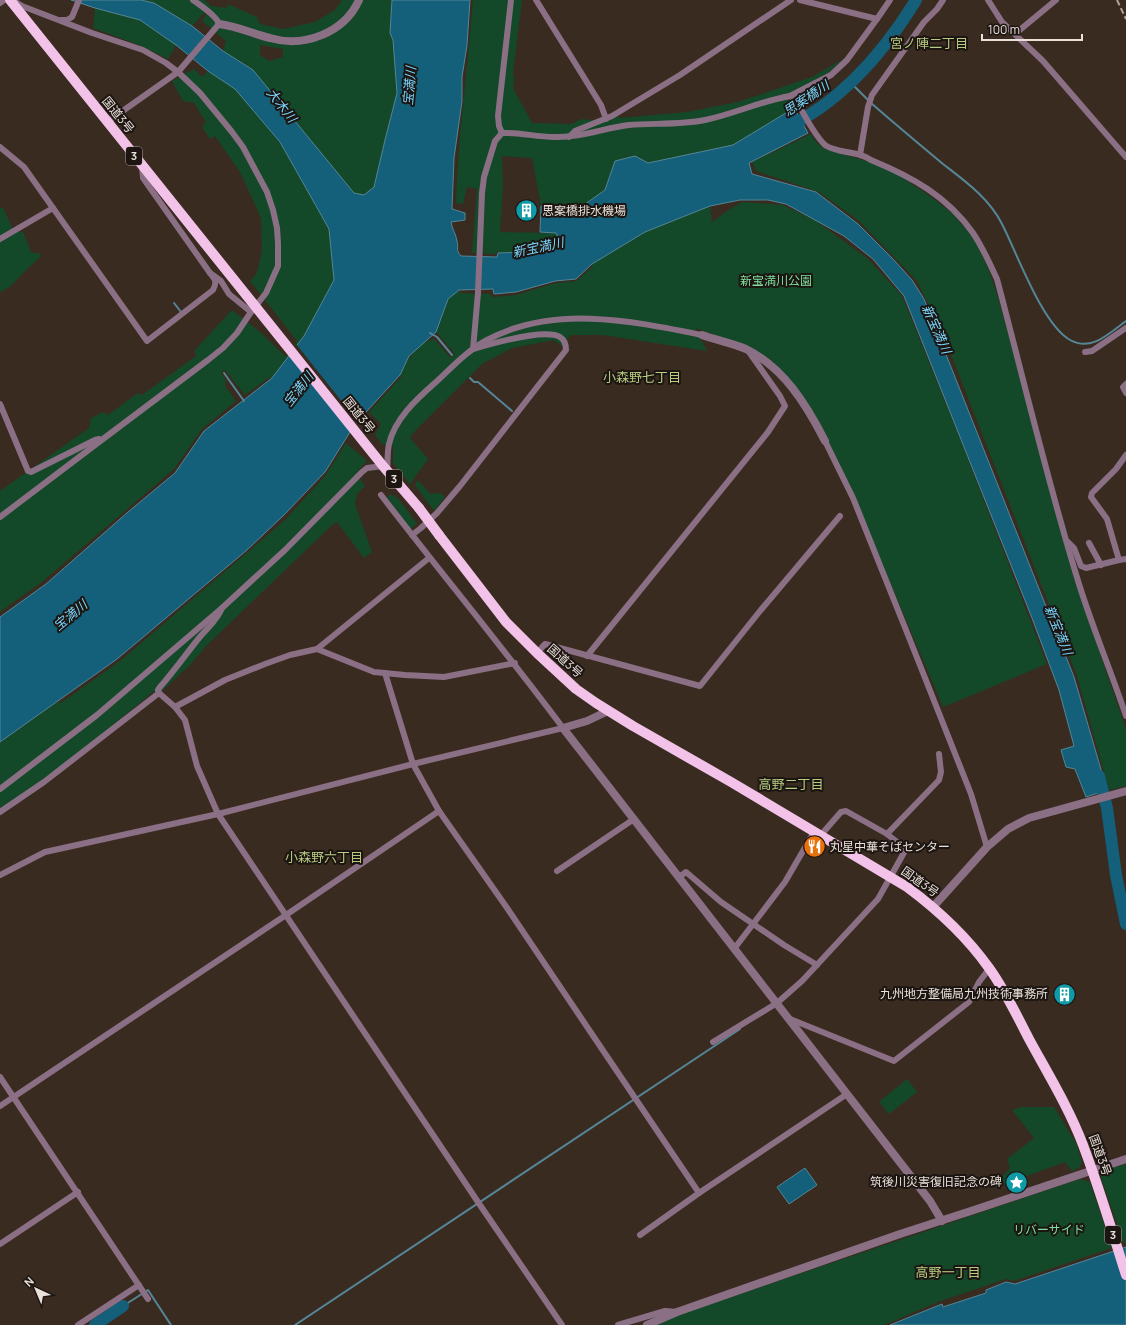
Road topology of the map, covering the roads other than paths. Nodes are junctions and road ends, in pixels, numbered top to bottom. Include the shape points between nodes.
1 (4, 0) edge
2 (12, 0) edge
3 (193, 0) edge
4 (359, 0) edge
5 (512, 0) edge
6 (536, 0) edge
7 (791, 0) edge
8 (800, 0) edge
9 (890, 0) edge
10 (943, 0) edge
11 (988, 0) edge
12 (1056, 0) edge
13 (0, 3) edge
14 (78, 3) edge
15 (877, 19) junction
16 (59, 20) junction
17 (219, 24) junction
18 (1015, 34) junction
19 (178, 72) junction
20 (793, 98) junction
21 (606, 119) junction
22 (107, 122) junction
23 (502, 133) junction
24 (569, 137) junction
25 (0, 147) edge
26 (860, 155) junction
27 (1126, 157) edge
28 (142, 166) junction
29 (53, 208) junction
30 (0, 239) edge
31 (210, 273) junction
32 (255, 310) junction
33 (1126, 328) edge
34 (702, 335) joint
35 (473, 349) junction
36 (748, 351) junction
37 (1085, 352) dead end
38 (1126, 384) edge
39 (1126, 393) edge
40 (0, 404) edge
41 (103, 439) junction
42 (825, 441) joint
43 (1126, 455) edge
44 (385, 468) junction
45 (381, 495) dead end
46 (16, 505) junction
47 (0, 512) edge
48 (840, 516) dead end
49 (0, 517) edge
50 (412, 535) junction
51 (1067, 542) junction
52 (1089, 543) dead end
53 (430, 558) junction
54 (1126, 559) edge
55 (1119, 560) junction
56 (1101, 564) junction
57 (222, 608) junction
58 (317, 649) junction
59 (537, 654) junction
60 (587, 656) junction
61 (515, 663) junction
62 (385, 673) junction
63 (159, 693) junction
64 (175, 707) junction
65 (608, 711) junction
66 (1126, 716) edge
67 (563, 728) junction
68 (939, 754) dead end
69 (413, 764) junction
70 (0, 790) edge
71 (1126, 791) edge
72 (439, 811) junction
73 (0, 812) edge
74 (218, 814) junction
75 (634, 819) junction
76 (817, 834) junction
77 (887, 834) junction
78 (987, 847) junction
79 (557, 871) dead end
80 (0, 875) edge
81 (679, 877) junction
82 (890, 877) junction
83 (933, 907) junction
84 (286, 916) junction
85 (754, 925) junction
86 (734, 949) junction
87 (817, 965) junction
88 (989, 969) junction
89 (777, 1003) junction
90 (790, 1019) junction
91 (713, 1042) dead end
92 (0, 1078) edge
93 (847, 1094) junction
94 (14, 1097) junction
95 (0, 1106) edge
96 (1126, 1158) edge
97 (1092, 1169) junction
98 (78, 1192) junction
99 (699, 1194) junction
100 (942, 1221) junction
101 (640, 1235) dead end
102 (0, 1244) edge
103 (1126, 1275) edge
104 (139, 1285) junction
105 (148, 1299) dead end
106 (677, 1312) junction
107 (78, 1325) edge
108 (562, 1325) edge
109 (618, 1325) edge
110 (647, 1325) edge

1 - 13 street
2 - 16 street
2 - 22 highway, 国道3号 / 3
3 - 17 street
4 - 17 street via 350,15 339,26 326,34 309,39 271,39 231,25
5 - 23 street via 498,116
6 - 21 street via 601,105
7 - 21 street via 680,75
8 - 15 street
9 - 15 street
10 - 26 street via 924,22 872,95
11 - 18 street via 1002,22
12 - 18 street
14 - 16 street via 72,18
15 - 20 street via 847,60 831,75
16 - 19 street via 135,46
17 - 19 street
18 - 27 street via 1043,61
19 - 22 street
19 - 32 street via 211,105 243,147 267,192 273,210 278,243 278,266
20 - 24 street via 779,98 730,115 703,120 628,126
20 - 26 street via 827,146
21 - 24 street via 575,131
22 - 28 highway, 国道3号 / 3
23 - 24 street
23 - 35 street via 495,141 484,177
25 - 29 street via 24,167
26 - 51 street via 902,172 949,205 971,230 984,251 997,280
28 - 31 street via 142,178
28 - 32 highway, 国道3号 / 3
29 - 30 street
29 - 31 street via 147,341 213,290 216,280
31 - 32 street via 221,281 229,294
32 - 41 street via 223,348
32 - 44 highway, 国道3号 / 3
33 - 37 street via 1092,351
34 - 35 street via 615,320 543,321 509,329
34 - 36 street
35 - 44 street via 426,390 401,417 388,445
35 - 50 street via 521,336 553,334 566,344 566,350 460,486 437,513
36 - 42 street via 783,376 801,398
36 - 60 street via 785,406 768,432
38 - 39 street via 1122,387
40 - 41 street via 30,472 95,440
41 - 46 street
42 - 78 street via 853,498 910,640 971,794
43 - 55 street via 1091,497 1107,519
44 - 57 street via 367,468 362,472 285,550
44 - 59 highway, 国道3号 / 3, bridge via 506,622
45 - 50 street
46 - 47 street
46 - 49 street
48 - 60 street via 700,686
50 - 53 street
51 - 56 street via 1074,548 1082,566 1086,568
51 - 66 street via 1096,635
52 - 56 street
53 - 58 street
53 - 61 street
54 - 55 street
55 - 56 street
57 - 63 street via 218,618 160,687
57 - 70 street via 97,715
58 - 62 street via 374,672
58 - 64 street via 264,664 225,680
59 - 60 street via 546,644
59 - 65 highway, 国道3号 / 3 via 576,689
61 - 62 street via 444,677
61 - 67 street
62 - 69 street
63 - 64 street
63 - 73 street via 44,782
64 - 74 street via 185,720 197,766
65 - 67 street
65 - 76 highway, 国道3号 / 3
67 - 69 street
67 - 75 street
68 - 77 street via 941,772 938,780
69 - 72 street
69 - 74 street
71 - 78 street via 1020,822
72 - 84 street
72 - 99 street
74 - 80 street via 45,852
74 - 84 street
75 - 79 street
75 - 81 street
76 - 77 street via 846,811
76 - 82 highway, 国道3号 / 3
76 - 85 street
77 - 82 street via 906,849
78 - 83 street
81 - 85 street via 686,872 721,902
81 - 86 street
82 - 83 highway, 国道3号 / 3 via 908,887
82 - 87 street via 878,899
83 - 88 highway, 国道3号 / 3
84 - 94 street
84 - 108 street
85 - 86 street
85 - 87 street
86 - 89 street
87 - 89 street
88 - 90 street via 969,1002 894,1061
88 - 97 highway, 国道3号 / 3 via 1057,1091 1083,1144
89 - 90 street
89 - 91 street
90 - 93 street
92 - 94 street
93 - 99 street
93 - 100 street via 930,1201
94 - 95 street
94 - 98 street
96 - 97 street
97 - 100 street
97 - 103 highway, 国道3号 / 3
98 - 102 street
98 - 104 street
99 - 101 street
100 - 106 street
104 - 105 street
104 - 107 street
106 - 109 street via 665,1311
106 - 110 street

